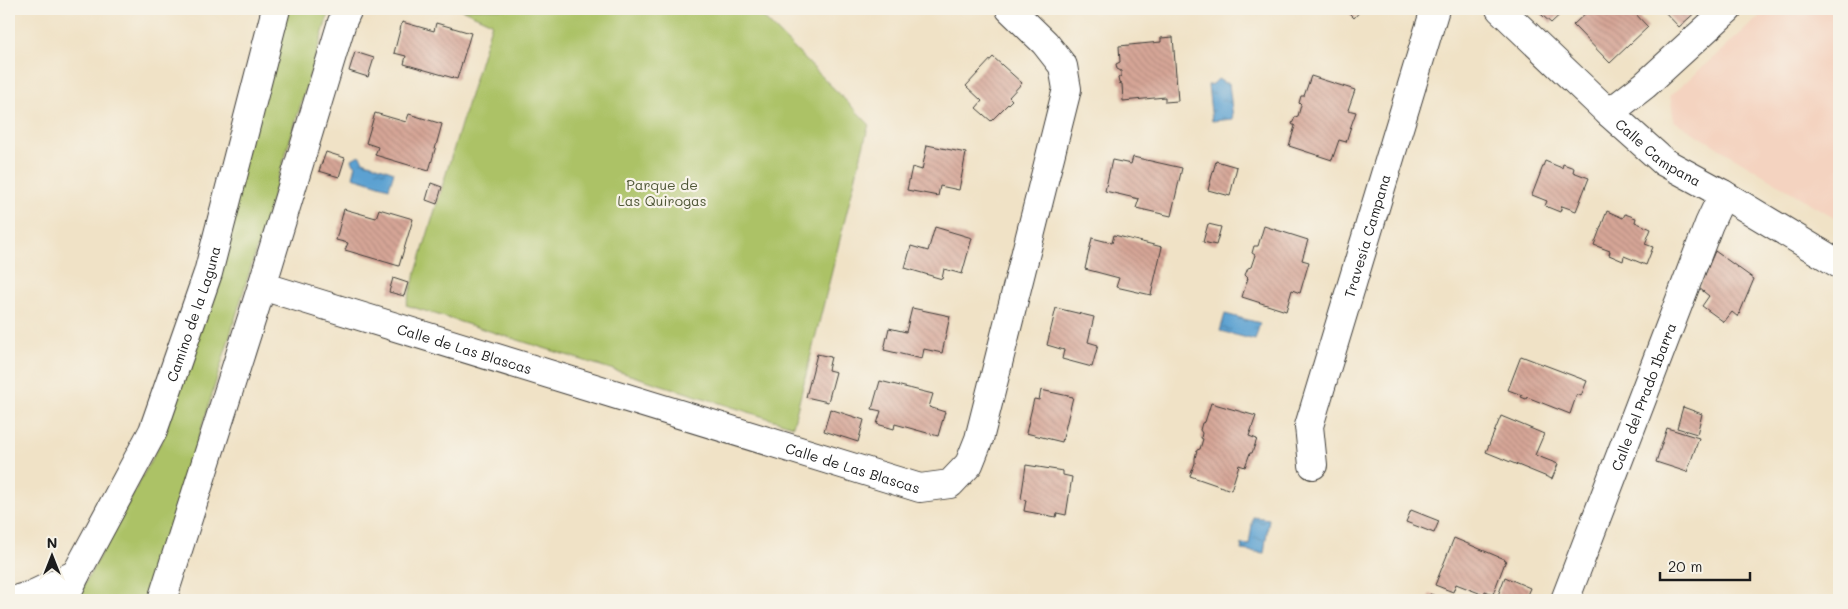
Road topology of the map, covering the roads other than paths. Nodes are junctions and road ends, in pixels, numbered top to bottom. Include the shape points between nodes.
1 (276, 9) edge
2 (348, 9) edge
3 (1010, 9) edge
4 (1435, 9) edge
5 (1500, 9) edge
6 (1728, 9) edge
7 (1609, 113) junction
8 (1722, 194) junction
9 (1839, 264) edge
10 (262, 286) junction
11 (1313, 465) dead end
12 (76, 574) junction
13 (15, 600) edge
14 (64, 600) edge
15 (162, 600) edge
16 (1566, 600) edge

1 - 12 street, Camino de la Laguna via 208,273 153,431
2 - 10 street
3 - 10 street, Calle de Las Blascas via 1046,43 1063,66 1067,89 979,439 969,464 950,484 920,488
4 - 11 street, Travesía Campana via 1309,426
5 - 7 street, Calle Campana
6 - 7 street
7 - 8 street, Calle Campana via 1664,162
8 - 9 street, Calle Campana
8 - 16 street, Calle del Prado Ibarra
10 - 15 street
12 - 13 street
12 - 14 street, Camino de la Laguna

